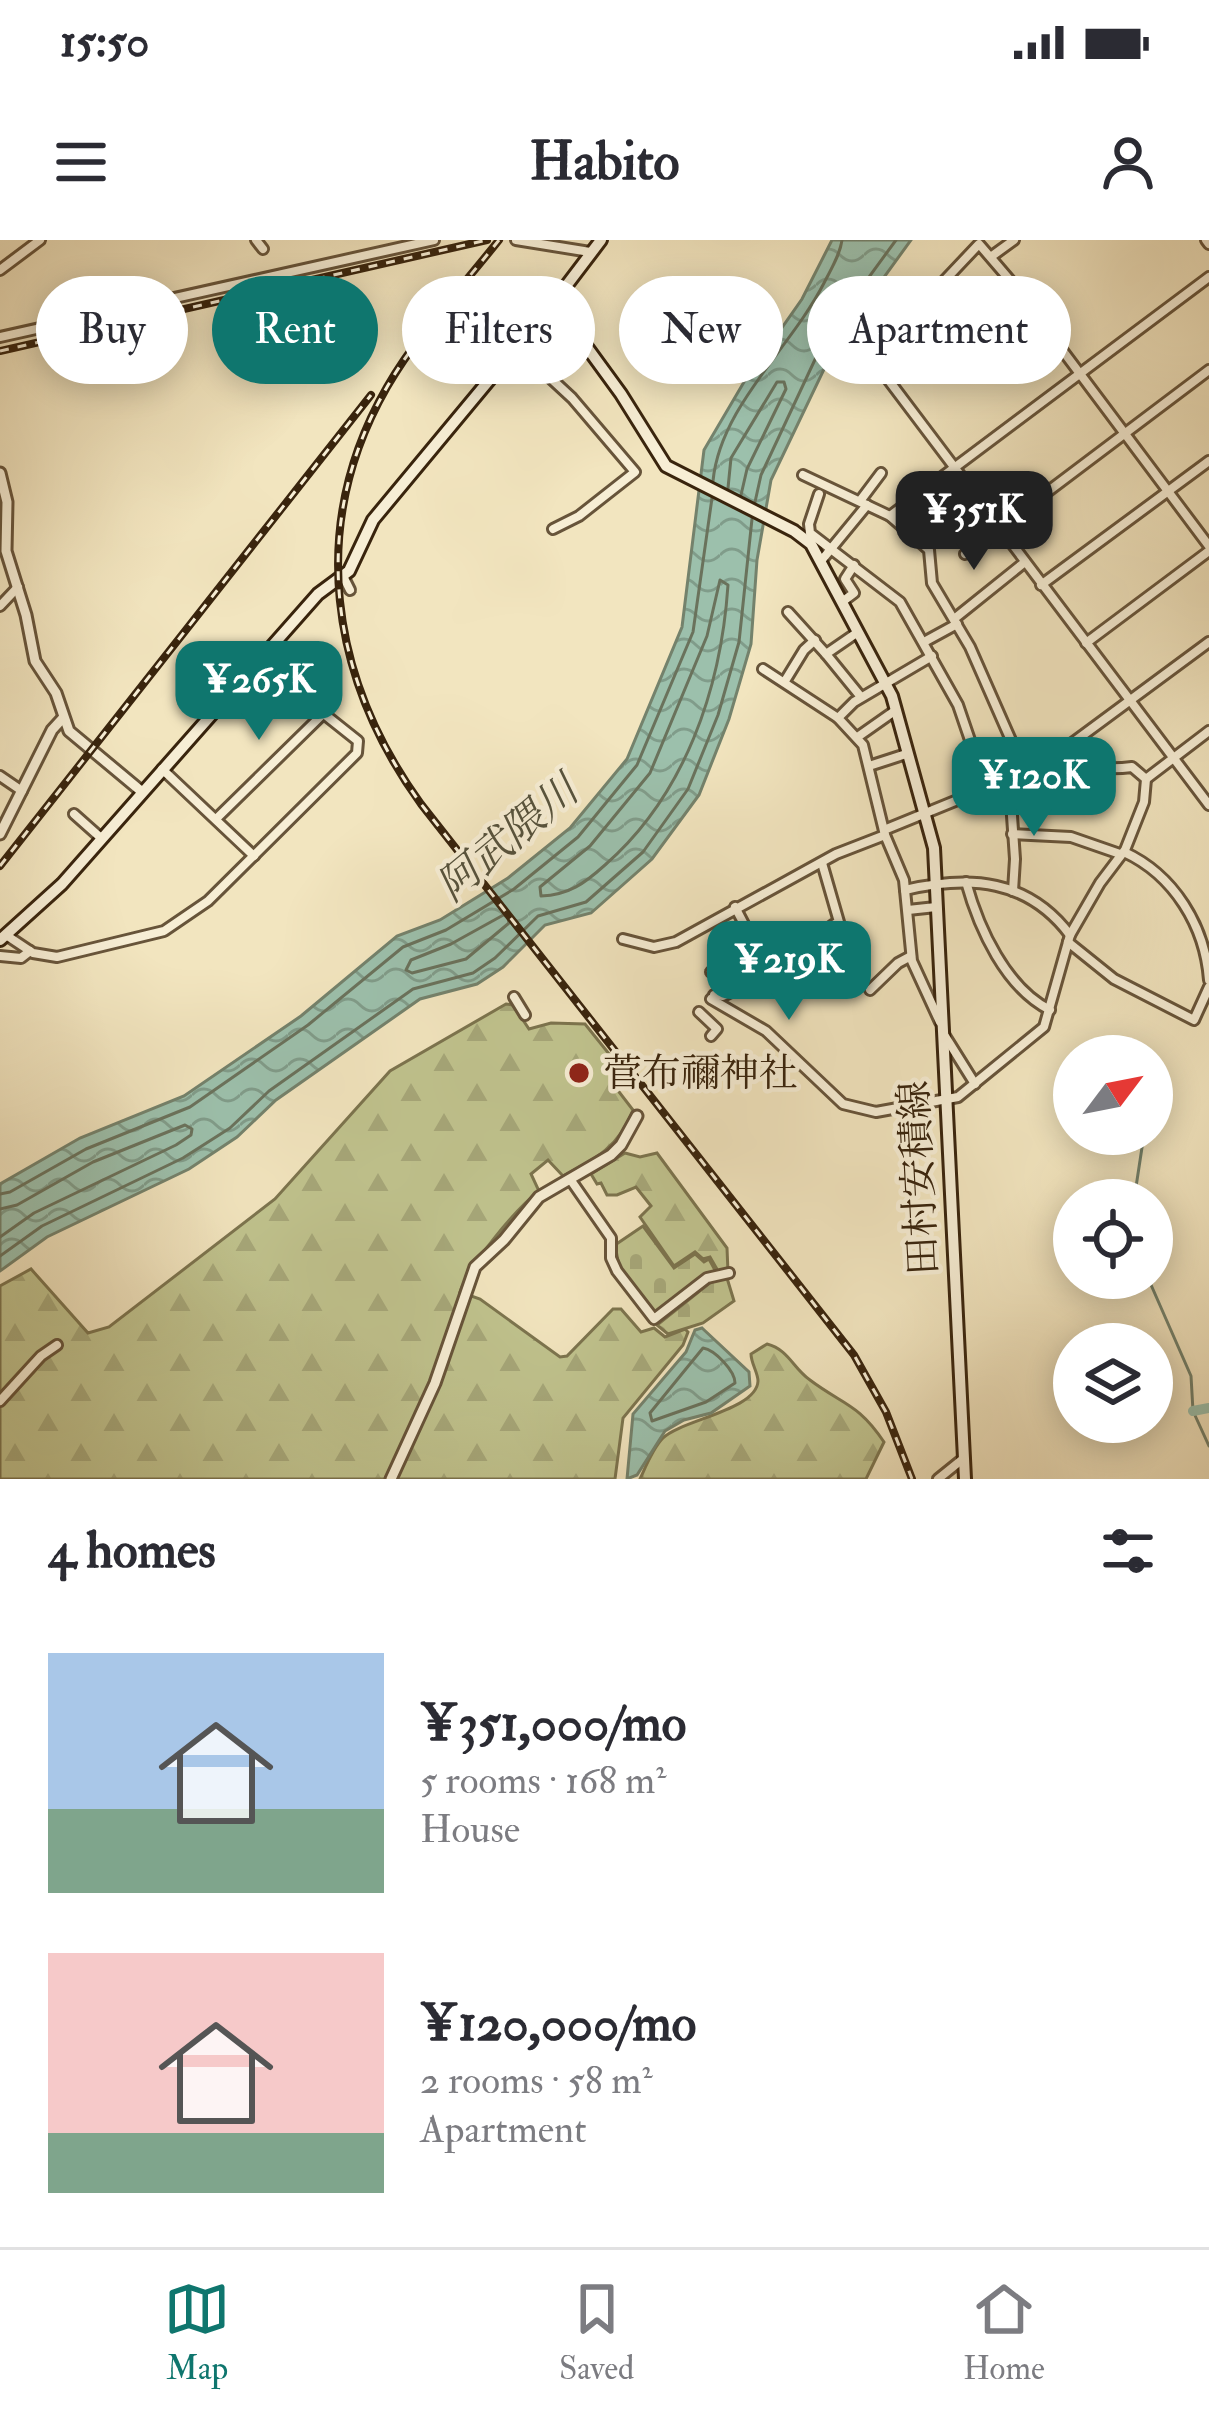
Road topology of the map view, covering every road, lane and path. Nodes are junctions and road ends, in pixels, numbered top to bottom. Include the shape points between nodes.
1 (40, 240) edge
2 (434, 240) edge
3 (516, 240) edge
4 (601, 240) edge
5 (1014, 240) edge
6 (592, 252) junction
7 (992, 256) junction
8 (0, 270) edge
9 (574, 276) edge
10 (1209, 277) edge
11 (0, 337) edge
12 (595, 358) edge
13 (1209, 370) edge
14 (1080, 374) junction
15 (486, 384) edge
16 (557, 384) edge
17 (1124, 433) junction
18 (1209, 461) edge
19 (955, 467) junction
20 (0, 473) edge
21 (881, 473) dead end
22 (803, 476) dead end
23 (1168, 491) junction
24 (819, 494) dead end
25 (863, 503) junction
26 (890, 516) junction
27 (998, 527) junction
28 (553, 529) dead end
29 (1209, 549) edge
30 (830, 550) junction
31 (965, 554) dead end
32 (821, 561) junction
33 (1025, 562) junction
34 (854, 565) junction
35 (344, 575) junction
36 (1041, 585) junction
37 (18, 587) junction
38 (350, 590) dead end
39 (842, 602) junction
40 (0, 606) edge
41 (788, 612) dead end
42 (955, 621) junction
43 (858, 632) junction
44 (815, 640) junction
45 (924, 642) junction
46 (1209, 642) edge
47 (1086, 644) junction
48 (826, 654) junction
49 (932, 656) junction
50 (260, 663) junction
51 (763, 669) dead end
52 (785, 682) junction
53 (886, 683) junction
54 (861, 698) junction
55 (1129, 702) junction
56 (896, 710) junction
57 (323, 714) junction
58 (63, 718) junction
59 (838, 718) junction
60 (1209, 731) edge
61 (859, 736) junction
62 (906, 754) junction
63 (1172, 759) junction
64 (1048, 761) junction
65 (1022, 763) junction
66 (869, 766) junction
67 (162, 769) junction
68 (0, 776) edge
69 (1147, 778) junction
70 (1010, 787) junction
71 (988, 790) junction
72 (22, 791) junction
73 (141, 791) junction
74 (1209, 805) edge
75 (924, 813) junction
76 (74, 814) dead end
77 (216, 819) junction
78 (884, 832) junction
79 (0, 834) edge
80 (1012, 834) junction
81 (101, 838) junction
82 (1122, 853) junction
83 (254, 856) junction
84 (822, 863) junction
85 (966, 882) junction
86 (934, 885) junction
87 (905, 890) junction
88 (1012, 890) junction
89 (735, 907) junction
90 (935, 907) junction
91 (908, 910) junction
92 (746, 928) dead end
93 (3, 937) edge
94 (623, 939) dead end
95 (1069, 939) junction
96 (30, 951) junction
97 (0, 956) edge
98 (911, 956) junction
99 (741, 960) dead end
100 (711, 972) dead end
101 (1209, 984) edge
102 (870, 990) dead end
103 (514, 997) dead end
104 (1050, 1010) junction
105 (699, 1012) dead end
106 (525, 1015) dead end
107 (941, 1026) junction
108 (711, 1036) dead end
109 (975, 1084) junction
110 (944, 1101) junction
111 (637, 1115) dead end
112 (569, 1179) junction
113 (729, 1274) dead end
114 (57, 1345) dead end
115 (0, 1401) edge
116 (964, 1458) junction
117 (391, 1479) edge
118 (938, 1479) edge
119 (965, 1479) edge

1 - 8 street
2 - 11 street
3 - 6 street
4 - 6 main road
5 - 7 street
6 - 9 main road
7 - 14 street
7 - 19 street via 979,244 928,298 884,371
10 - 14 street
12 - 32 main road, 田村安積線 via 661,460 807,540
13 - 17 street
14 - 17 street
14 - 19 street
15 - 35 main road via 373,520
16 - 28 street via 635,472
17 - 23 street
17 - 27 street
18 - 23 street
19 - 26 street
19 - 27 street
20 - 37 street via 6,551
21 - 25 street
22 - 25 street
23 - 29 street
23 - 36 street
24 - 30 street via 808,526
25 - 26 street
25 - 30 street
26 - 42 street via 927,546 932,583
27 - 31 street
27 - 33 street
29 - 47 street
30 - 32 street
30 - 34 street
32 - 39 main road, 田村安積線
33 - 36 street
33 - 42 street
34 - 39 street via 845,579 854,592
34 - 45 street via 893,594
35 - 38 street
35 - 50 main road
36 - 47 street
37 - 40 street
37 - 58 street via 32,653
39 - 43 main road, 田村安積線
41 - 44 street
42 - 45 street
42 - 65 street
43 - 48 street
43 - 53 main road, 田村安積線
44 - 48 street
44 - 52 street
45 - 49 street
46 - 55 street
47 - 55 street
48 - 54 street
49 - 53 street
49 - 71 street
50 - 57 street
50 - 67 main road
51 - 52 street
52 - 59 street
53 - 54 street
53 - 56 main road, 田村安積線
54 - 59 street
55 - 63 street
55 - 64 street
56 - 61 street
56 - 62 main road, 田村安積線
57 - 77 street
57 - 83 street via 358,741 358,751
58 - 72 street
58 - 73 street
59 - 61 street
60 - 63 street
61 - 66 street
62 - 66 street
62 - 75 main road, 田村安積線
63 - 69 street
63 - 74 street
64 - 65 street
64 - 69 street via 1132,767
65 - 70 street
66 - 78 street
67 - 73 main road
67 - 77 street
68 - 72 street
69 - 82 street
70 - 71 street
70 - 80 street
71 - 75 street
72 - 79 street
73 - 81 main road
75 - 78 street
75 - 86 main road, 田村安積線
76 - 81 street
77 - 83 street
78 - 84 street
78 - 87 street
80 - 82 street via 1071,837
80 - 88 street
81 - 93 main road
82 - 95 street
82 - 101 street via 1145,863 1184,904 1199,929
83 - 96 street via 208,901 156,934 66,957
84 - 89 street
84 - 110 street via 839,922 822,937 752,964 748,985 712,997 766,1031 843,1104 876,1112
85 - 86 street
85 - 88 street
85 - 104 street via 1010,978
86 - 87 street
86 - 90 main road, 田村安積線
87 - 91 street
88 - 95 street via 1048,909
89 - 92 street
89 - 94 street via 670,944
90 - 91 street
90 - 107 main road, 田村安積線
91 - 98 street
93 - 96 street
95 - 101 street via 1114,979 1194,1020
95 - 104 street
96 - 97 street
98 - 102 street
98 - 107 street
99 - 100 street
103 - 106 street
104 - 109 street via 1036,1037
105 - 108 street via 717,1029
107 - 109 street
107 - 110 main road, 田村安積線
109 - 110 street
110 - 116 main road, 田村安積線
111 - 112 street via 611,1155
112 - 113 street via 611,1238 617,1271 654,1319 706,1278
112 - 117 street via 532,1203 475,1268
114 - 115 street
116 - 118 street
116 - 119 main road, 田村安積線

